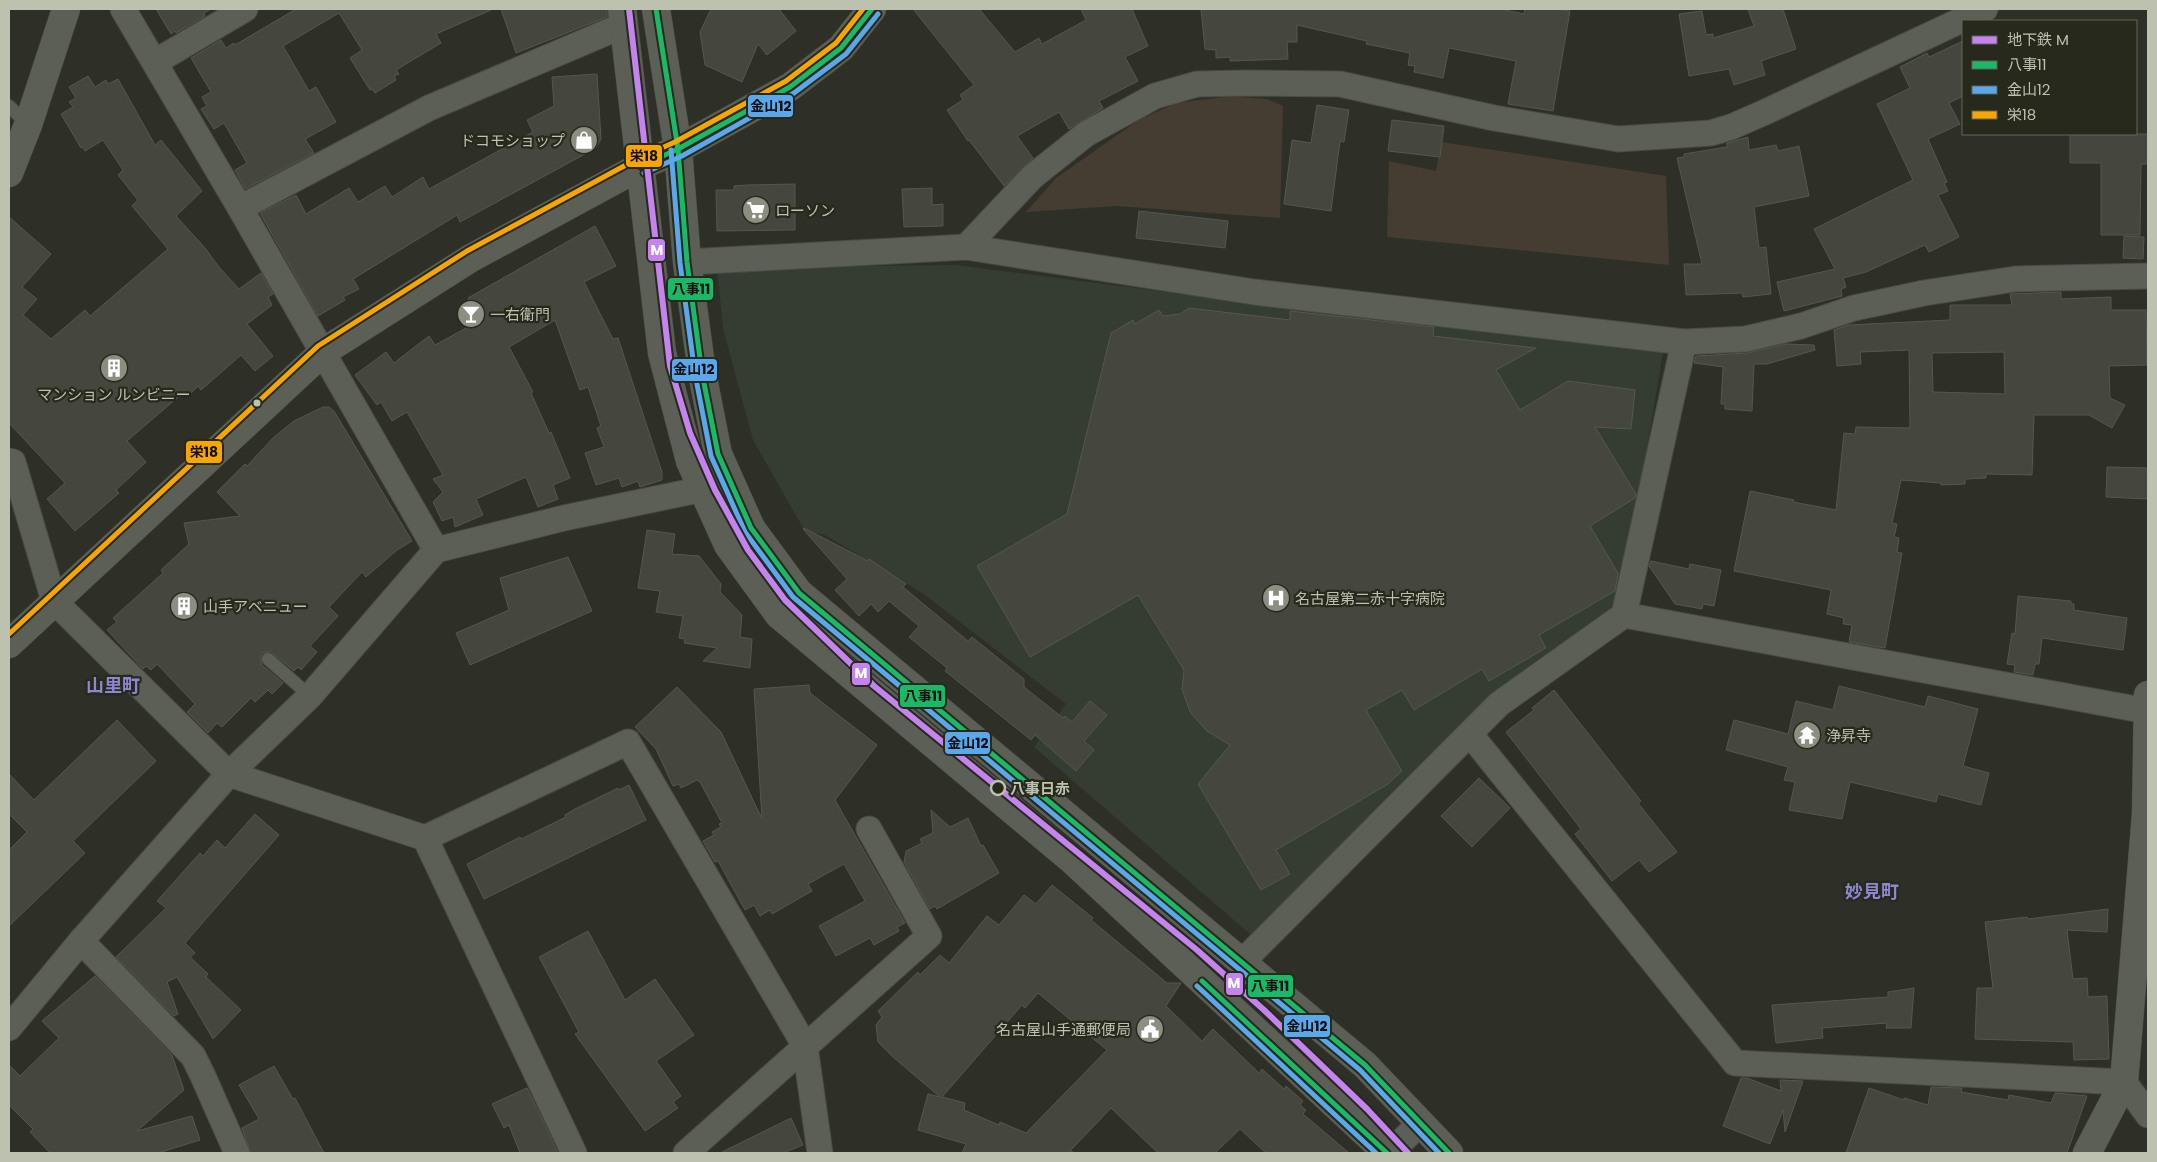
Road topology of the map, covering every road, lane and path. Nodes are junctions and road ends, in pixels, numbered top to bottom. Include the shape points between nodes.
1 (66, 9) edge
2 (123, 9) edge
3 (245, 9) edge
4 (656, 9) edge
5 (872, 9) edge
6 (1985, 9) edge
7 (623, 17) edge
8 (155, 62) junction
9 (9, 106) edge
10 (28, 125) junction
11 (678, 150) junction
12 (641, 166) junction
13 (9, 174) edge
14 (240, 208) junction
15 (966, 247) junction
16 (687, 262) junction
17 (2148, 276) edge
18 (1684, 342) junction
19 (323, 352) junction
20 (9, 461) edge
21 (703, 489) junction
22 (436, 550) junction
23 (54, 601) junction
24 (1624, 615) junction
25 (9, 644) edge
26 (268, 659) dead end
27 (310, 696) junction
28 (2148, 703) edge
29 (1470, 734) junction
30 (229, 774) junction
31 (2147, 814) edge
32 (869, 829) dead end
33 (425, 838) junction
34 (81, 941) junction
35 (1242, 962) junction
36 (9, 1028) edge
37 (805, 1046) junction
38 (2124, 1082) junction
39 (2148, 1115) edge
40 (1420, 1122) junction
41 (237, 1153) edge
42 (574, 1153) edge
43 (686, 1153) edge
44 (820, 1153) edge
45 (1388, 1153) edge
46 (1450, 1153) edge
47 (2087, 1153) edge

1 - 10 street
2 - 8 street
3 - 8 street
4 - 11 street
5 - 11 street via 841,48 790,87
6 - 15 street via 1763,113 1711,133 1618,139 1494,118 1340,84 1196,84 1155,96 1086,134 1032,177
7 - 12 street
7 - 14 street via 429,108
8 - 14 street
9 - 10 lane
10 - 13 street
11 - 12 street
11 - 16 street
12 - 19 street via 471,258
12 - 21 street via 662,353 690,461
14 - 19 street
15 - 16 street
15 - 18 street via 1254,292
16 - 35 street via 702,373 718,454 751,528 799,594
17 - 18 street via 2015,279 1854,308 1802,326 1746,339
18 - 24 street
19 - 22 street
19 - 23 street
20 - 23 street via 13,462
21 - 22 street via 564,518
21 - 45 street via 728,546 779,615 1072,860
22 - 27 street
23 - 25 street
23 - 30 street
24 - 28 street
24 - 29 street via 1499,704
26 - 27 lane
27 - 30 street
28 - 31 street
29 - 35 street
29 - 38 street via 1735,1063
30 - 33 street
30 - 34 street
31 - 38 street
32 - 37 street via 929,936
33 - 37 street via 628,742
33 - 42 street
34 - 36 street
34 - 41 street via 193,1056
35 - 40 street via 1365,1065
37 - 43 street
37 - 44 street
38 - 39 street
38 - 47 street
40 - 45 street
40 - 46 street

